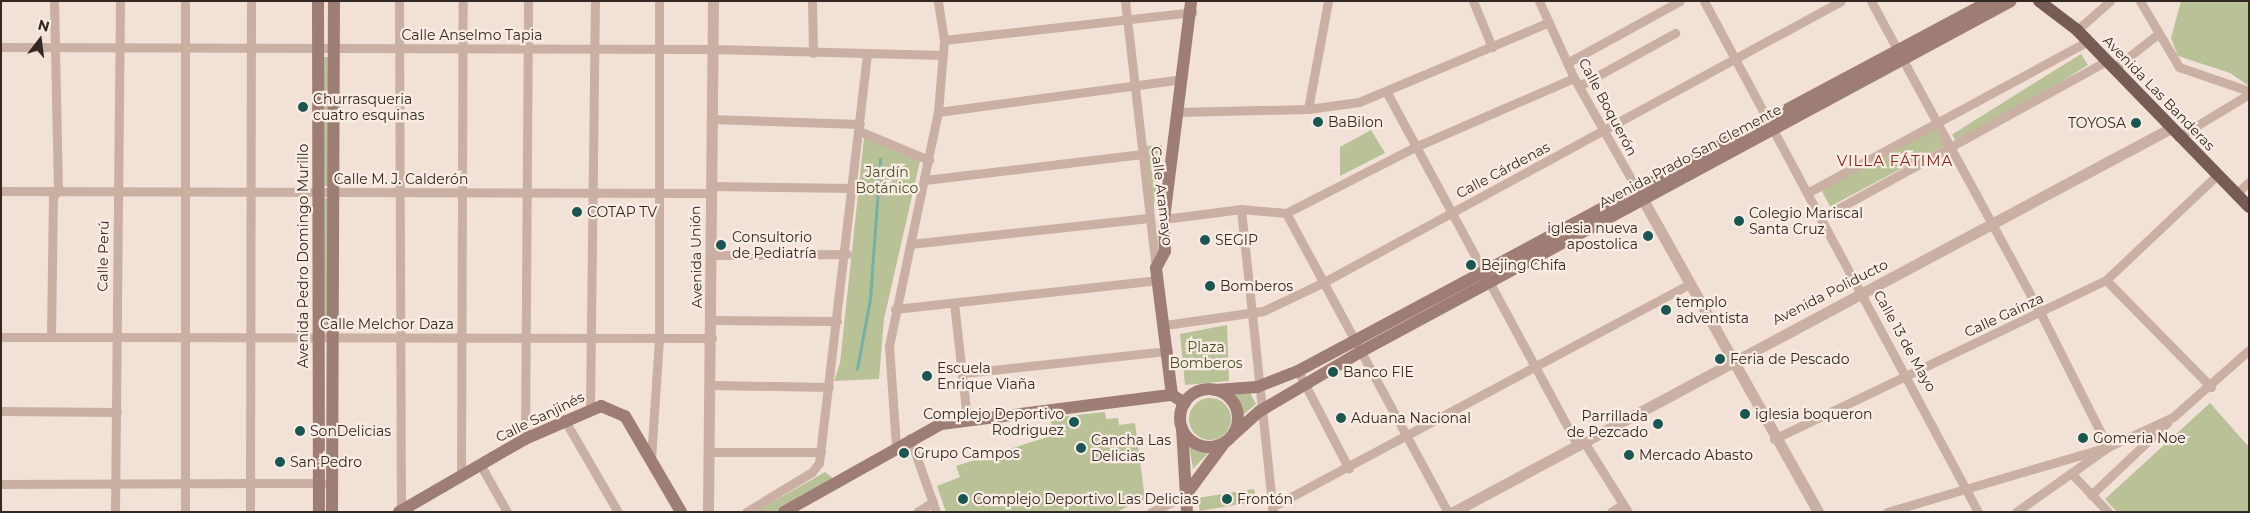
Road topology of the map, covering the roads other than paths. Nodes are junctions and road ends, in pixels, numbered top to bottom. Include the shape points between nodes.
1 (54, 1) edge
2 (120, 1) edge
3 (185, 1) edge
4 (251, 1) edge
5 (318, 1) edge
6 (334, 1) edge
7 (399, 1) edge
8 (464, 1) edge
9 (528, 1) edge
10 (596, 1) edge
11 (659, 1) edge
12 (713, 1) edge
13 (812, 1) edge
14 (938, 1) edge
15 (1125, 1) edge
16 (1473, 1) edge
17 (1538, 1) edge
18 (1680, 1) edge
19 (1704, 1) edge
20 (1841, 1) edge
21 (1871, 1) edge
22 (1990, 1) edge
23 (2011, 1) edge
24 (2110, 1) edge
25 (2140, 1) edge
26 (1330, 2) edge
27 (2042, 2) edge
28 (1193, 5) edge
29 (1128, 21) junction
30 (1549, 22) junction
31 (2077, 30) junction
32 (1675, 33) dead end
33 (2158, 34) junction
34 (944, 40) junction
35 (2088, 41) junction
36 (1, 47) edge
37 (52, 47) junction
38 (119, 47) junction
39 (1492, 47) junction
40 (528, 48) junction
41 (596, 49) junction
42 (659, 49) junction
43 (712, 49) junction
44 (185, 50) junction
45 (252, 50) junction
46 (318, 50) junction
47 (334, 50) junction
48 (399, 50) junction
49 (464, 50) junction
50 (813, 53) junction
51 (1900, 54) junction
52 (867, 55) junction
53 (943, 55) junction
54 (1736, 62) junction
55 (1567, 63) junction
56 (2110, 65) junction
57 (1181, 79) junction
58 (1576, 82) junction
59 (1133, 85) junction
60 (1386, 91) junction
61 (2249, 93) edge
62 (1308, 109) junction
63 (938, 112) junction
64 (1177, 112) junction
65 (711, 119) junction
66 (1939, 122) junction
67 (1771, 124) junction
68 (859, 128) junction
69 (1604, 132) junction
70 (2174, 133) junction
71 (1952, 146) junction
72 (1415, 147) junction
73 (1142, 154) junction
74 (929, 160) junction
75 (2218, 174) junction
76 (925, 180) junction
77 (2249, 182) edge
78 (853, 188) junction
79 (711, 190) junction
80 (1, 191) edge
81 (58, 191) junction
82 (117, 192) junction
83 (186, 192) junction
84 (251, 192) junction
85 (319, 192) junction
86 (334, 192) junction
87 (398, 193) junction
88 (464, 193) junction
89 (528, 193) junction
90 (1639, 193) junction
91 (1807, 193) junction
92 (594, 194) junction
93 (658, 194) junction
94 (2236, 194) junction
95 (2249, 208) edge
96 (1241, 210) junction
97 (1286, 213) junction
98 (1451, 214) junction
99 (1150, 218) junction
100 (1821, 218) junction
101 (1164, 219) junction
102 (1992, 223) junction
103 (910, 244) junction
104 (847, 254) junction
105 (711, 255) junction
106 (1157, 274) junction
107 (1484, 277) junction
108 (2106, 280) junction
109 (1324, 282) junction
110 (1687, 285) junction
111 (1863, 294) junction
112 (954, 303) junction
113 (895, 309) junction
114 (2041, 314) junction
115 (1250, 315) junction
116 (712, 320) junction
117 (838, 321) junction
118 (1165, 325) junction
119 (1, 337) edge
120 (51, 337) junction
121 (116, 338) junction
122 (187, 338) junction
123 (250, 338) junction
124 (318, 338) junction
125 (334, 338) junction
126 (398, 338) junction
127 (462, 338) junction
128 (528, 338) junction
129 (594, 338) junction
130 (712, 338) junction
131 (659, 339) junction
132 (1359, 346) junction
133 (2249, 350) edge
134 (1168, 351) junction
135 (1730, 360) junction
136 (1535, 367) junction
137 (1298, 371) junction
138 (964, 373) junction
139 (1908, 374) junction
140 (1304, 384) junction
141 (712, 385) junction
142 (829, 387) junction
143 (1257, 387) junction
144 (2211, 387) junction
145 (1215, 390) junction
146 (1172, 395) junction
147 (1185, 402) junction
148 (590, 407) junction
149 (1, 411) edge
150 (1260, 411) junction
151 (117, 412) junction
152 (2173, 417) junction
153 (564, 419) junction
154 (967, 419) junction
155 (1182, 428) junction
156 (1407, 437) junction
157 (910, 438) junction
158 (1229, 438) junction
159 (525, 439) junction
160 (1774, 439) junction
161 (1581, 444) junction
162 (896, 446) junction
163 (2108, 447) junction
164 (709, 452) junction
165 (822, 452) junction
166 (651, 459) junction
167 (480, 464) junction
168 (1349, 469) junction
169 (2071, 473) junction
170 (460, 476) junction
171 (333, 483) junction
172 (1, 484) edge
173 (319, 484) junction
174 (114, 485) junction
175 (186, 485) junction
176 (250, 485) junction
177 (1966, 488) junction
178 (2092, 495) junction
179 (1185, 496) junction
180 (933, 502) junction
181 (1626, 508) edge
182 (1273, 509) edge
183 (406, 510) edge
184 (115, 512) edge
185 (185, 512) edge
186 (250, 512) edge
187 (319, 512) edge
188 (332, 512) edge
189 (508, 512) edge
190 (618, 512) edge
191 (681, 512) edge
192 (708, 512) edge
193 (746, 512) edge
194 (784, 512) edge
195 (917, 512) edge
196 (936, 512) edge
197 (1150, 512) edge
198 (1187, 512) edge
199 (1448, 512) edge
200 (1453, 512) edge
201 (1611, 512) edge
202 (1818, 512) edge
203 (1887, 512) edge
204 (1978, 512) edge
205 (2016, 512) edge
206 (2108, 512) edge

1 - 37 street
2 - 38 street, Calle Perú
3 - 44 street
4 - 45 street
5 - 46 main road, Avenida Pedro Domingo Murillo
6 - 47 main road
7 - 48 street
8 - 49 street
9 - 40 street
10 - 41 street
11 - 42 street
12 - 43 street, Avenida Unión
13 - 50 street
14 - 34 street
15 - 29 street, Calle Aramayo
16 - 39 street
17 - 30 street, Calle Boquerón
18 - 55 street
19 - 54 street, Calle 13 de Mayo
20 - 54 street, Calle Cárdenas
21 - 51 street
22 - 51 main road, Avenida Prado San Clemente
23 - 51 main road, Avenida Prado San Clemente
24 - 31 street
25 - 33 street
26 - 62 street
27 - 31 main road, Avenida Las Banderas
28 - 29 street
28 - 57 main road
29 - 34 street
29 - 59 street, Calle Aramayo
30 - 39 street
30 - 55 street, Calle Boquerón
31 - 35 main road, Avenida Las Banderas
32 - 58 street
33 - 56 street
33 - 61 street via 2186,72
34 - 53 street
35 - 56 main road, Avenida Las Banderas
35 - 66 street
36 - 37 street, Calle Anselmo Tapia
37 - 38 street, Calle Anselmo Tapia
37 - 81 street
38 - 44 street, Calle Anselmo Tapia
38 - 82 street, Calle Perú
39 - 60 street
40 - 41 street, Calle Anselmo Tapia
40 - 49 street, Calle Anselmo Tapia
40 - 89 street
41 - 42 street, Calle Anselmo Tapia
41 - 92 street
42 - 43 street, Calle Anselmo Tapia
42 - 93 street
43 - 50 street, Calle Anselmo Tapia
43 - 65 street, Avenida Unión
44 - 45 street, Calle Anselmo Tapia
44 - 83 street
45 - 46 street, Calle Anselmo Tapia
45 - 84 street
46 - 47 street, Calle Anselmo Tapia
46 - 85 main road, Avenida Pedro Domingo Murillo
47 - 48 street, Calle Anselmo Tapia
47 - 86 main road
48 - 49 street, Calle Anselmo Tapia
48 - 87 street
49 - 88 street
50 - 52 street, Calle Anselmo Tapia
51 - 66 street
51 - 67 main road, Avenida Prado San Clemente
52 - 53 street, Calle Anselmo Tapia
52 - 68 street
53 - 63 street
54 - 67 street, Calle 13 de Mayo
54 - 69 street, Calle Cárdenas
55 - 58 street, Calle Boquerón
56 - 70 main road, Avenida Las Banderas
56 - 71 street
57 - 59 street
57 - 64 main road
58 - 69 street, Calle Boquerón
58 - 72 street
59 - 63 street
59 - 73 street, Calle Aramayo
60 - 62 street via 1359,102
60 - 72 street
61 - 70 street
62 - 64 street
63 - 74 street
64 - 101 main road
65 - 68 street
65 - 79 street, Avenida Unión
66 - 71 street
66 - 91 street
67 - 90 main road, Avenida Prado San Clemente
67 - 91 street, Calle 13 de Mayo
68 - 74 street
68 - 78 street
69 - 90 street, Calle Boquerón
69 - 98 street, Calle Cárdenas
70 - 75 main road, Avenida Las Banderas
70 - 102 street, Avenida Poliducto
71 - 100 street
71 - 102 street
72 - 97 street
72 - 98 street
73 - 76 street
73 - 99 street, Calle Aramayo
74 - 76 street
75 - 94 main road, Avenida Las Banderas
75 - 108 street, Calle Gainza
76 - 103 street
77 - 94 street
78 - 79 street, Calle M. J. Calderón
78 - 104 street
79 - 93 street, Calle M. J. Calderón
79 - 105 street, Avenida Unión
80 - 81 street, Calle M. J. Calderón
81 - 82 street, Calle M. J. Calderón
81 - 120 street via 52,196
82 - 83 street, Calle M. J. Calderón
82 - 121 street, Calle Perú
83 - 84 street, Calle M. J. Calderón
83 - 122 street
84 - 85 street, Calle M. J. Calderón
84 - 123 street
85 - 86 street, Calle M. J. Calderón
85 - 124 main road, Avenida Pedro Domingo Murillo
86 - 87 street, Calle M. J. Calderón
86 - 125 main road
87 - 88 street, Calle M. J. Calderón
87 - 126 street
88 - 89 street, Calle M. J. Calderón
88 - 127 street
89 - 92 street, Calle M. J. Calderón
89 - 128 street
90 - 107 main road, Avenida Prado San Clemente
90 - 110 street, Calle Boquerón
91 - 100 street, Calle 13 de Mayo
92 - 93 street, Calle M. J. Calderón
92 - 129 street
93 - 131 street
94 - 95 main road, Avenida Las Banderas
96 - 97 street
96 - 101 street
96 - 115 street
97 - 109 street
98 - 107 street
98 - 109 street, Calle Cárdenas
99 - 103 street
99 - 106 street, Calle Aramayo
100 - 111 street, Calle 13 de Mayo
101 - 106 main road via 1165,251
102 - 111 street, Avenida Poliducto
102 - 114 street
103 - 113 street
104 - 105 street
104 - 117 street
105 - 116 street, Avenida Unión
106 - 112 street
106 - 118 main road, Calle Aramayo
107 - 132 main road, Avenida Prado San Clemente
107 - 136 street
108 - 114 street, Calle Gainza
108 - 144 street
109 - 115 street, Calle Cárdenas
109 - 132 street
110 - 135 street, Calle Boquerón
110 - 136 street
111 - 135 street, Avenida Poliducto
111 - 139 street, Calle 13 de Mayo
112 - 113 street
112 - 138 street
113 - 162 street via 889,374
114 - 139 street, Calle Gainza
114 - 163 street
115 - 118 street, Calle Cárdenas
115 - 143 street
116 - 117 street
116 - 130 street, Avenida Unión
117 - 142 street
118 - 134 main road, Calle Aramayo
119 - 120 street, Calle Melchor Daza
120 - 121 street, Calle Melchor Daza
121 - 122 street, Calle Melchor Daza
121 - 151 street, Calle Perú
122 - 123 street, Calle Melchor Daza
122 - 175 street
123 - 124 street, Calle Melchor Daza
123 - 176 street
124 - 125 street, Calle Melchor Daza
124 - 173 main road, Avenida Pedro Domingo Murillo
125 - 126 street, Calle Melchor Daza
125 - 171 main road
126 - 127 street, Calle Melchor Daza
126 - 183 street
127 - 128 street, Calle Melchor Daza
127 - 170 street
128 - 129 street, Calle Melchor Daza
128 - 159 street
129 - 131 street, Calle Melchor Daza
129 - 148 street
130 - 131 street, Calle Melchor Daza
130 - 141 street, Avenida Unión
131 - 166 street
132 - 137 main road, Avenida Prado San Clemente
132 - 140 main road, Avenida Prado San Clemente
132 - 156 street
133 - 144 street
134 - 138 street
134 - 146 main road, Calle Aramayo
135 - 160 street, Calle Boquerón
135 - 161 street, Avenida Poliducto
136 - 156 street
136 - 161 street
137 - 140 street
137 - 143 main road, Avenida Prado San Clemente
138 - 154 street
139 - 160 street, Calle Gainza
139 - 177 street, Calle 13 de Mayo
140 - 150 main road, Avenida Prado San Clemente
140 - 168 street
141 - 142 street
141 - 164 street, Avenida Unión
142 - 165 street
143 - 145 main road, Avenida Prado San Clemente
143 - 150 street
144 - 152 street
145 - 147 main road via 1201,390
145 - 158 main road via 1236,407
146 - 147 main road
146 - 154 main road
147 - 155 main road
148 - 153 main road, Calle Sanjinés
148 - 166 main road, Calle Sanjinés via 614,409 625,416
149 - 151 street
150 - 158 main road, Avenida Prado San Clemente
150 - 182 street
151 - 174 street, Calle Perú
152 - 163 street
152 - 178 street
153 - 159 main road, Calle Sanjinés
153 - 190 street
154 - 157 main road
155 - 158 main road via 1200,445
155 - 179 main road
156 - 168 street
156 - 199 street
157 - 162 main road
157 - 180 street
158 - 179 main road
159 - 167 main road, Calle Sanjinés
160 - 202 street, Calle Boquerón
161 - 181 street
161 - 200 street, Avenida Poliducto
162 - 194 main road
163 - 169 street
163 - 177 street
164 - 165 street
164 - 192 street, Avenida Unión
165 - 193 street via 812,472
166 - 191 main road, Calle Sanjinés
167 - 170 main road, Calle Sanjinés
167 - 189 street
168 - 182 street
169 - 178 street
169 - 205 street
170 - 183 main road, Calle Sanjinés
171 - 173 street
171 - 188 main road
172 - 174 street
173 - 176 street
173 - 187 main road, Avenida Pedro Domingo Murillo
174 - 175 street
174 - 184 street, Calle Perú
175 - 176 street
175 - 185 street
176 - 186 street
177 - 203 street
177 - 204 street, Calle 13 de Mayo
178 - 206 street
179 - 197 street
179 - 198 main road
180 - 195 street
180 - 196 street
181 - 201 street

